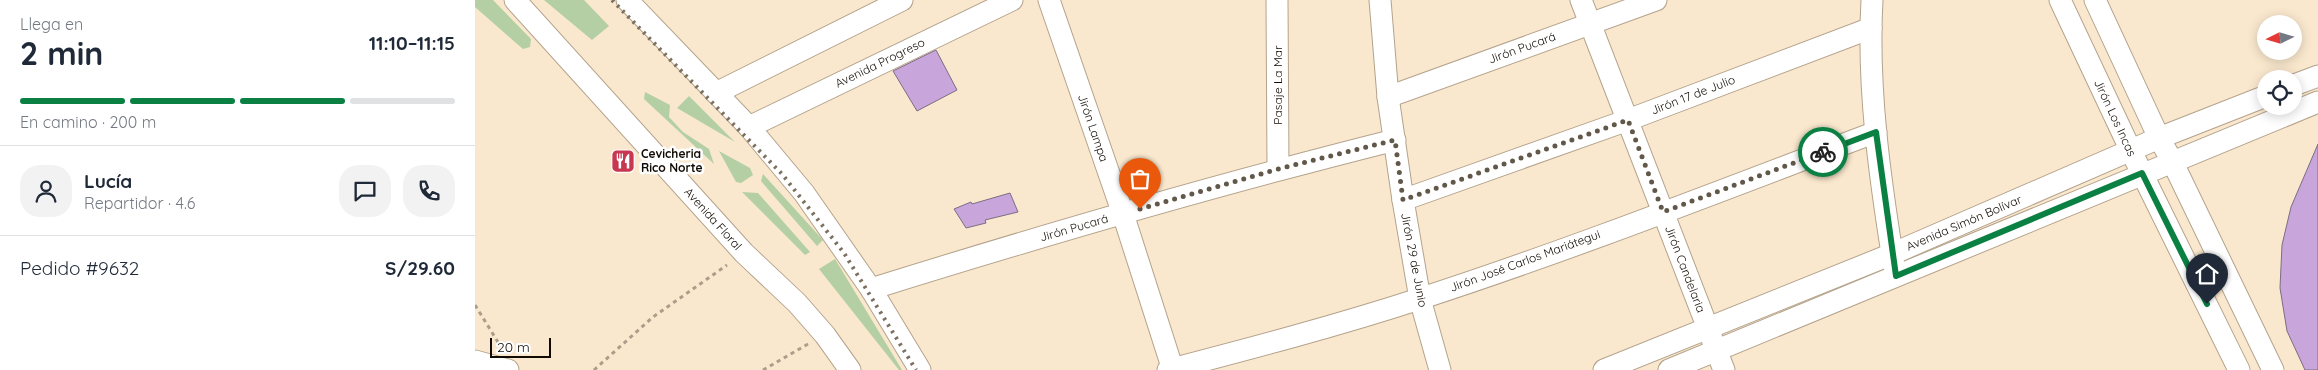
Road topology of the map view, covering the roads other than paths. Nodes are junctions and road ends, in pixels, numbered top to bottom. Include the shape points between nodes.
1 (515, 0) edge
2 (627, 0) edge
3 (1012, 0) edge
4 (1049, 0) edge
5 (1277, 0) edge
6 (1380, 0) edge
7 (1581, 0) edge
8 (1656, 0) edge
9 (1872, 0) edge
10 (2060, 0) edge
11 (2095, 0) edge
12 (888, 3) edge
13 (1590, 23) junction
14 (1871, 28) junction
15 (2318, 76) edge
16 (2302, 82) edge
17 (716, 93) junction
18 (1388, 97) junction
19 (2257, 100) edge
20 (2318, 102) edge
21 (1628, 120) junction
22 (749, 127) junction
23 (1876, 132) junction
24 (2159, 138) junction
25 (1395, 140) junction
26 (2131, 151) junction
27 (2172, 161) junction
28 (1278, 169) junction
29 (2142, 173) junction
30 (1403, 200) junction
31 (1663, 212) junction
32 (1123, 214) junction
33 (1892, 254) junction
34 (1896, 276) junction
35 (871, 289) junction
36 (1420, 299) junction
37 (1708, 328) junction
38 (1720, 360) edge
39 (475, 361) edge
40 (507, 362) edge
41 (850, 370) edge
42 (920, 370) edge
43 (1171, 370) edge
44 (1439, 370) edge
45 (1604, 370) edge
46 (1669, 370) edge
47 (2239, 370) edge
48 (2273, 370) edge

1 - 41 street, Avenida Floral via 743,253 797,303
2 - 17 street
3 - 22 street, Avenida Progreso
4 - 32 street, Jirón Lampa
5 - 28 street, Pasaje La Mar
6 - 18 street, Jirón 29 de Junio
7 - 13 street, Jirón Candelaria
8 - 13 street, Jirón Pucará
9 - 14 street
10 - 26 street, Jirón Los Incas
11 - 24 street
12 - 17 street
13 - 18 street, Jirón Pucará
13 - 21 street, Jirón Candelaria
14 - 21 street, Jirón 17 de Julio
14 - 23 street
15 - 16 street
17 - 22 street
18 - 25 street, Jirón 29 de Junio
19 - 24 street, Avenida Simón Bolívar
20 - 27 street, Avenida Simón Bolívar
21 - 30 street, Jirón 17 de Julio
21 - 31 street, Jirón Candelaria
22 - 35 street via 804,193
23 - 31 street, Jirón José Carlos Mariátegui
23 - 33 street
24 - 26 street, Avenida Simón Bolívar
24 - 27 street
25 - 28 street, Jirón Pucará
25 - 30 street, Jirón 29 de Junio
26 - 29 street, Jirón Los Incas
26 - 33 street, Avenida Simón Bolívar
27 - 29 street, Avenida Simón Bolívar
27 - 48 street
28 - 32 street, Jirón Pucará
29 - 34 street, Avenida Simón Bolívar
29 - 47 street, Jirón Los Incas
30 - 36 street, Jirón 29 de Junio
31 - 36 street, Jirón José Carlos Mariátegui
31 - 37 street, Jirón Candelaria
32 - 35 street, Jirón Pucará
32 - 43 street, Jirón Lampa
33 - 34 street
33 - 37 street, Avenida Simón Bolívar
34 - 38 street, Avenida Simón Bolívar
35 - 42 street
36 - 43 street, Jirón José Carlos Mariátegui via 1297,337
36 - 44 street, Jirón 29 de Junio
37 - 38 street, Jirón Candelaria
37 - 45 street, Avenida Simón Bolívar
38 - 46 street, Avenida Simón Bolívar
39 - 40 street

